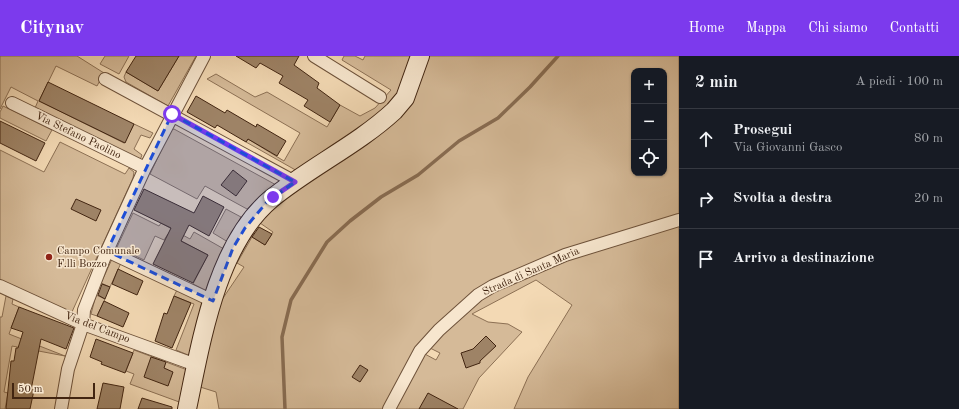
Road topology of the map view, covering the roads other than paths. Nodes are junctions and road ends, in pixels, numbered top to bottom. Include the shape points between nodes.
1 (204, 56) edge
2 (314, 56) edge
3 (420, 56) edge
4 (105, 79) dead end
5 (380, 97) dead end
6 (12, 103) dead end
7 (172, 114) junction
8 (145, 168) junction
9 (295, 182) junction
10 (679, 220) edge
11 (107, 251) junction
12 (0, 286) edge
13 (213, 302) junction
14 (83, 324) junction
15 (196, 365) junction
16 (61, 409) edge
17 (187, 409) edge
18 (389, 409) edge

1 - 7 street
2 - 5 street
3 - 9 street via 406,98 394,111
4 - 7 street
6 - 8 street, Via Stefano Paolino
7 - 8 street
7 - 9 street
8 - 11 street
9 - 13 street via 268,202 245,228 233,248
10 - 18 street, Strada di Santa Maria via 578,250 478,295 420,351
11 - 13 street
11 - 14 street via 84,310
12 - 14 street, Via del Campo
13 - 15 street
14 - 15 street, Via del Campo
14 - 16 street via 68,369
15 - 17 street

